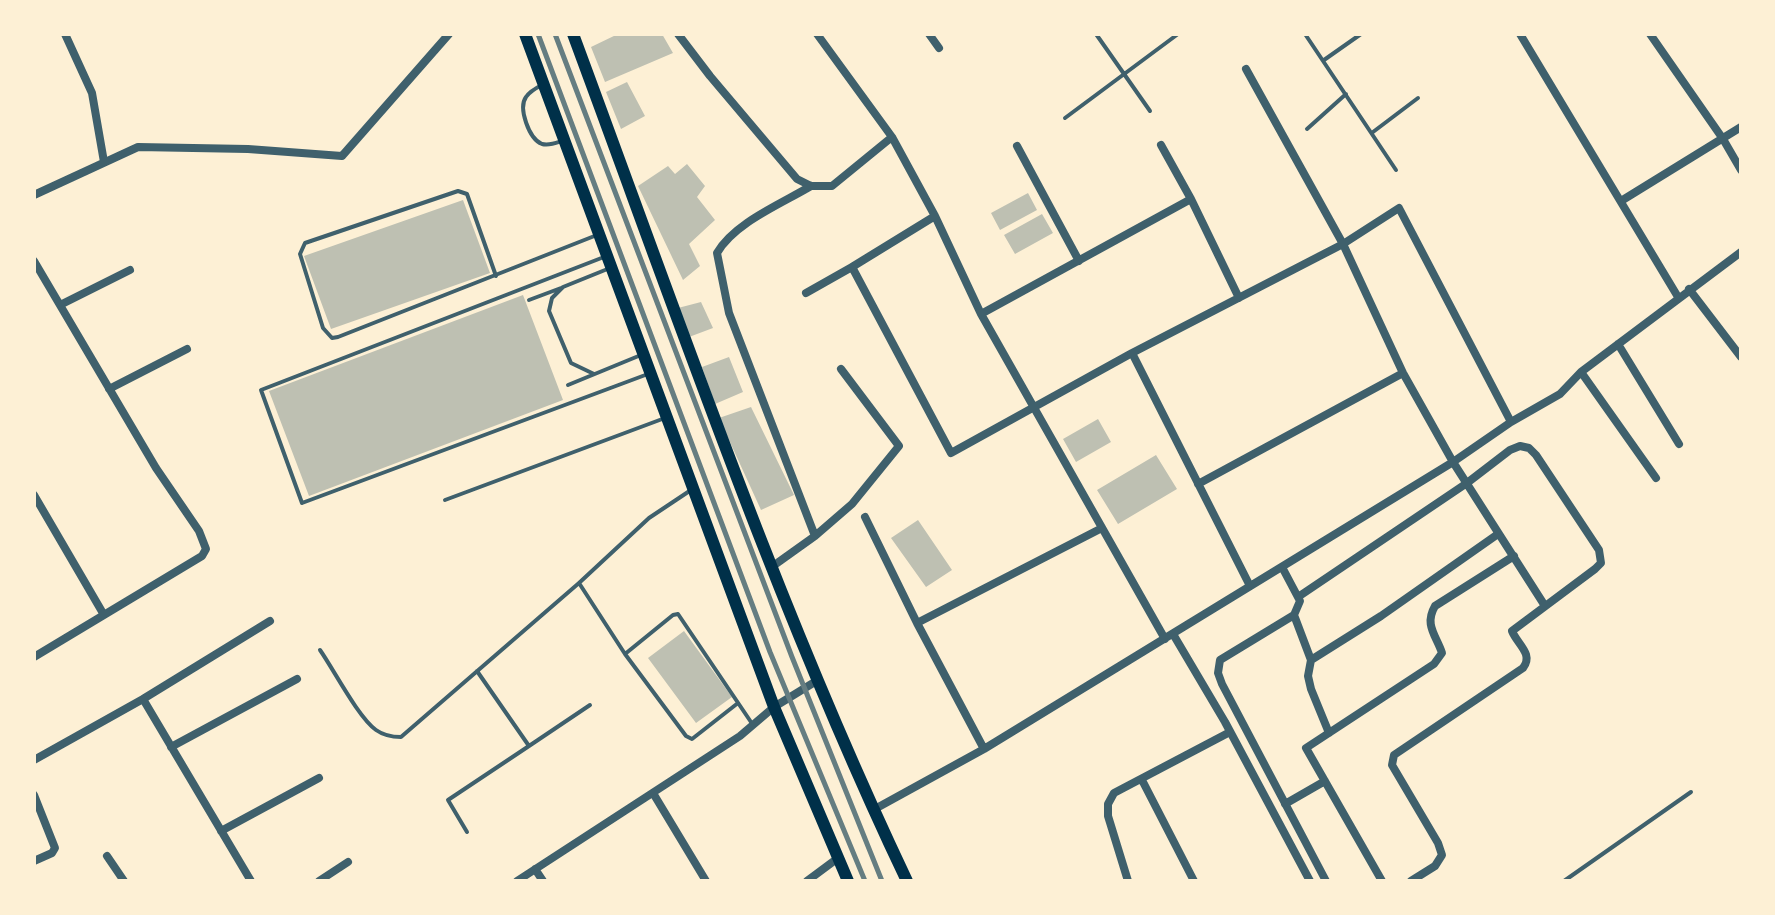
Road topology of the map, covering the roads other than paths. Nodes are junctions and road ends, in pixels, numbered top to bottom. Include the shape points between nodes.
1 (65, 34) edge
2 (449, 34) edge
3 (525, 34) edge
4 (573, 34) edge
5 (678, 34) edge
6 (817, 34) edge
7 (929, 34) edge
8 (1096, 34) edge
9 (1178, 34) edge
10 (1305, 34) edge
11 (1361, 34) edge
12 (1520, 34) edge
13 (1650, 34) edge
14 (939, 48) dead end
15 (1323, 61) junction
16 (1246, 69) dead end
17 (1124, 74) junction
18 (544, 84) junction
19 (1346, 94) junction
20 (1418, 98) dead end
21 (1150, 111) dead end
22 (1065, 118) dead end
23 (1741, 127) edge
24 (1307, 129) dead end
25 (1372, 133) junction
26 (892, 137) junction
27 (1723, 139) junction
28 (564, 140) junction
29 (1161, 145) dead end
30 (1017, 146) dead end
31 (104, 162) junction
32 (1396, 170) dead end
33 (1741, 170) edge
34 (811, 186) junction
35 (34, 195) edge
36 (1191, 199) junction
37 (1621, 201) junction
38 (935, 216) junction
39 (599, 234) junction
40 (1343, 244) junction
41 (1741, 252) edge
42 (34, 261) edge
43 (1079, 261) junction
44 (609, 262) junction
45 (852, 267) junction
46 (130, 270) dead end
47 (496, 276) junction
48 (563, 287) junction
49 (1689, 289) junction
50 (806, 293) dead end
51 (1678, 297) junction
52 (1239, 298) junction
53 (529, 300) dead end
54 (60, 305) junction
55 (981, 314) junction
56 (1618, 344) junction
57 (187, 349) dead end
58 (1132, 353) junction
59 (643, 354) junction
60 (1741, 357) edge
61 (841, 369) dead end
62 (1581, 372) junction
63 (651, 373) junction
64 (1403, 373) junction
65 (594, 374) junction
66 (568, 385) dead end
67 (109, 389) junction
68 (1034, 408) junction
69 (667, 417) junction
70 (1511, 422) junction
71 (1679, 444) dead end
72 (1453, 462) junction
73 (1656, 478) dead end
74 (1467, 483) junction
75 (1198, 484) junction
76 (693, 489) junction
77 (34, 495) edge
78 (445, 500) dead end
79 (865, 517) dead end
80 (1102, 528) junction
81 (1498, 534) junction
82 (815, 536) junction
83 (1514, 556) junction
84 (773, 566) junction
85 (1282, 567) junction
86 (579, 583) junction
87 (1250, 586) junction
88 (1298, 597) junction
89 (1545, 606) junction
90 (104, 615) junction
91 (1294, 615) junction
92 (270, 621) dead end
93 (917, 623) junction
94 (1169, 636) junction
95 (320, 650) dead end
96 (625, 654) junction
97 (34, 657) edge
98 (1311, 660) junction
99 (477, 671) junction
100 (297, 679) dead end
101 (818, 680) junction
102 (143, 699) junction
103 (738, 703) junction
104 (590, 705) dead end
105 (774, 707) junction
106 (753, 725) junction
107 (1230, 732) junction
108 (1329, 733) junction
109 (529, 746) junction
110 (171, 747) junction
111 (984, 749) junction
112 (34, 760) edge
113 (319, 778) dead end
114 (1142, 780) junction
115 (1325, 781) junction
116 (1691, 792) dead end
117 (653, 793) junction
118 (34, 795) edge
119 (1285, 804) junction
120 (873, 810) junction
121 (221, 831) junction
122 (467, 832) dead end
123 (107, 856) dead end
124 (838, 858) junction
125 (34, 861) edge
126 (348, 862) dead end
127 (535, 869) junction
128 (124, 881) edge
129 (251, 881) edge
130 (319, 881) edge
131 (517, 881) edge
132 (543, 881) edge
133 (706, 881) edge
134 (807, 881) edge
135 (848, 881) edge
136 (907, 881) edge
137 (1128, 881) edge
138 (1194, 881) edge
139 (1310, 881) edge
140 (1326, 881) edge
141 (1382, 881) edge
142 (1411, 881) edge
143 (1564, 881) edge

1 - 31 street via 92,93
2 - 31 street via 342,156 138,147
3 - 18 main road
4 - 84 main road
5 - 34 street via 797,179
6 - 26 street
7 - 14 street
8 - 17 lane
9 - 17 lane
10 - 15 lane
11 - 15 lane
12 - 37 street
13 - 27 street
15 - 19 lane
16 - 40 street
17 - 21 lane
17 - 22 lane
18 - 28 main road
18 - 28 lane via 524,99 522,107 534,138 545,144
19 - 24 lane
19 - 25 lane
20 - 25 lane
23 - 27 street
25 - 32 lane
26 - 34 street via 832,186
26 - 38 street
27 - 33 street
27 - 37 street
28 - 39 main road
29 - 36 street
30 - 43 street
31 - 35 street
34 - 82 street via 743,225 717,253 729,313
36 - 43 street
36 - 52 street
37 - 51 street
38 - 45 street
38 - 55 street
39 - 44 main road
39 - 47 lane
40 - 52 street
40 - 64 street
40 - 70 street via 1399,208
41 - 49 street
42 - 54 street
43 - 55 street
44 - 48 lane
44 - 59 main road
44 - 63 lane via 261,390 302,503
45 - 50 street
45 - 68 street via 951,453
46 - 54 street
47 - 47 lane via 332,338 323,328 300,254 305,243 458,191 467,194
48 - 53 lane
48 - 65 lane via 549,311 571,363
49 - 51 street
49 - 60 street
51 - 56 street
52 - 58 street
54 - 67 street
55 - 68 street
56 - 62 street
56 - 71 street
57 - 67 street
58 - 68 street
58 - 75 street
59 - 63 main road
59 - 65 lane
61 - 82 street via 899,446 852,504
62 - 70 street via 1560,394
62 - 73 street
63 - 69 main road
64 - 72 street
64 - 75 street
65 - 66 lane
67 - 90 street via 206,549
68 - 80 street
69 - 76 main road
69 - 78 lane
70 - 72 street
72 - 74 street
72 - 85 street
74 - 81 street
74 - 88 street
74 - 89 street via 1510,450 1529,448 1599,550 1601,563
75 - 87 street
76 - 86 lane via 649,518
76 - 105 main road
77 - 90 street
79 - 93 street
80 - 93 street
80 - 94 street
81 - 83 street
81 - 98 street
82 - 84 street
83 - 89 street
83 - 108 street via 1435,606 1429,620 1442,653 1439,659
84 - 101 main road
85 - 87 street
85 - 88 street
86 - 96 lane
86 - 99 lane
87 - 94 street
88 - 91 street
89 - 142 street via 1512,631 1527,653 1523,668 1394,755 1392,765 1442,855
90 - 97 street
91 - 98 street
91 - 119 street via 1220,660 1218,673
92 - 102 street
93 - 111 street
94 - 107 street
94 - 111 street
95 - 99 lane via 363,715 377,730 394,737 401,737
96 - 103 lane via 692,739
96 - 103 lane via 678,614
98 - 108 street via 1311,689
99 - 109 lane
100 - 110 street
101 - 105 street
101 - 120 main road
102 - 110 street
102 - 112 street
103 - 106 lane
104 - 109 lane
105 - 106 street
105 - 124 main road
106 - 117 street
107 - 114 street
107 - 139 street
108 - 115 street via 1306,748
109 - 122 lane via 448,800
110 - 121 street
111 - 120 street
113 - 121 street
114 - 137 street via 1114,793 1108,804
114 - 138 street
115 - 119 street
115 - 141 street
116 - 143 lane
117 - 127 street
117 - 133 street
118 - 125 street via 55,848
119 - 140 street
120 - 136 main road
121 - 129 street
123 - 128 street
124 - 134 street
124 - 135 main road
126 - 130 street
127 - 131 street
127 - 132 street

